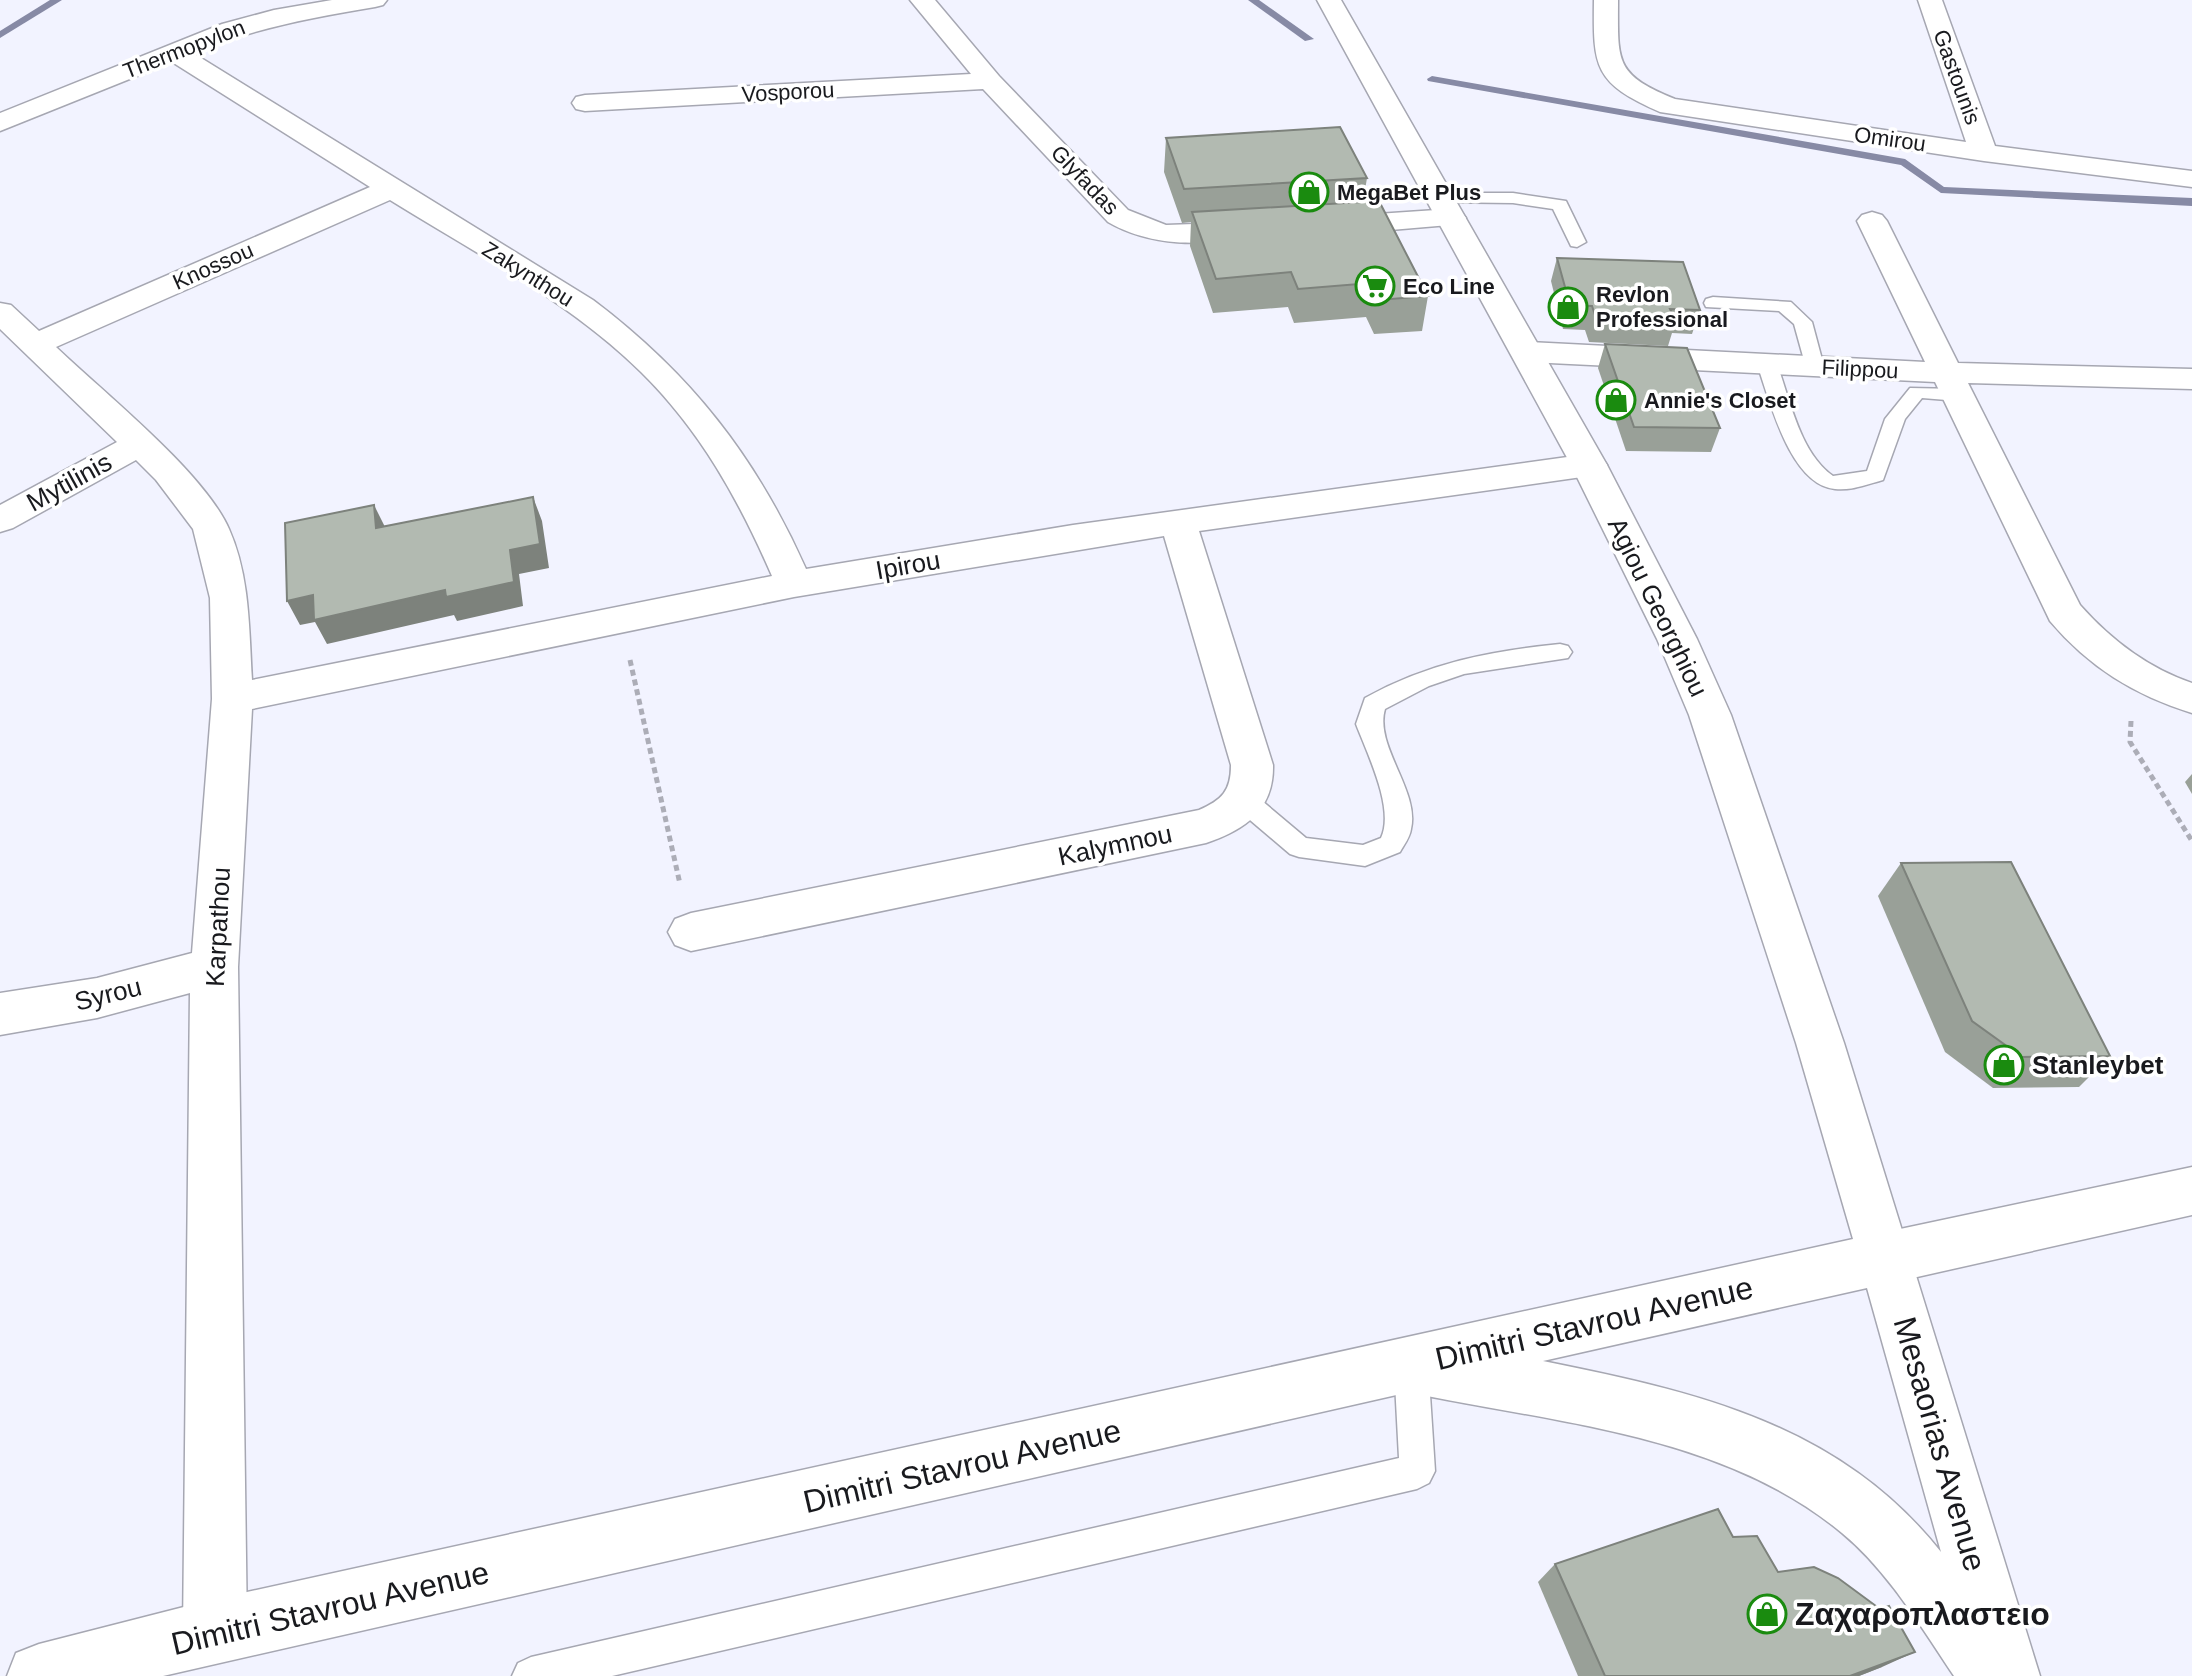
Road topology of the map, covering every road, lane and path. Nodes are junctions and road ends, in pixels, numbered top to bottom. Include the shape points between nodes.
1 (250, 0) edge
2 (375, 0) edge
3 (922, 0) edge
4 (1329, 0) edge
5 (1606, 0) edge
6 (1930, 0) edge
7 (274, 17) junction
8 (173, 52) junction
9 (990, 81) junction
10 (585, 103) dead end
11 (0, 123) edge
12 (1984, 153) junction
13 (2192, 179) edge
14 (390, 189) junction
15 (1446, 208) junction
16 (1872, 221) dead end
17 (1310, 227) edge
18 (1279, 229) edge
19 (1577, 242) dead end
20 (1713, 303) dead end
21 (0, 312) edge
22 (36, 344) junction
23 (1529, 352) junction
24 (1767, 364) junction
25 (1814, 367) junction
26 (2192, 379) edge
27 (1954, 384) junction
28 (138, 445) junction
29 (1589, 465) junction
30 (0, 520) edge
31 (1178, 523) junction
32 (794, 584) junction
33 (621, 620) junction
34 (1560, 652) dead end
35 (2132, 672) junction
36 (2192, 698) edge
37 (232, 699) junction
38 (1246, 802) junction
39 (2192, 841) edge
40 (691, 932) joint
41 (214, 967) junction
42 (0, 1014) edge
43 (2192, 1191) edge
44 (1886, 1258) junction
45 (1411, 1364) junction
46 (215, 1631) junction
47 (39, 1676) edge
48 (531, 1676) edge
49 (1991, 1676) edge
50 (2008, 1676) edge

1 - 7 street
2 - 7 street, Thermopylon
3 - 9 street, Glyfadas
4 - 15 street, Agiou Georghiou
5 - 12 street, Omirou via 1606,59 1611,73 1669,106
6 - 12 street, Gastounis
7 - 8 street, Thermopylon
8 - 11 street, Thermopylon
8 - 14 street, Zakynthou
9 - 10 street, Vosporou
9 - 18 street, Glyfadas via 1129,224 1179,235
12 - 13 street, Omirou
14 - 22 street, Knossou
14 - 32 street, Zakynthou via 582,307 655,364 740,472
15 - 17 street
15 - 19 lane via 1513,198 1560,205
15 - 23 street, Agiou Georghiou
16 - 27 street
20 - 25 lane via 1784,306 1803,322
21 - 22 street, Karpathou
22 - 28 street, Karpathou
23 - 24 street, Filippou
23 - 29 street, Agiou Georghiou
24 - 25 street, Filippou
24 - 27 lane via 1808,465 1825,481 1848,483 1876,475 1903,403 1917,392
25 - 27 street, Filippou
26 - 27 street, Filippou
27 - 35 street via 2064,612 2088,641
28 - 30 street, Mytilinis
28 - 37 street, Karpathou via 168,472 211,529 229,598
29 - 31 street, Ipirou
29 - 44 street, Agiou Georghiou via 1710,715
31 - 32 street, Ipirou
31 - 38 street via 1252,765
32 - 33 street, Ipirou
33 - 37 street, Ipirou
33 - 40 path
34 - 38 lane via 1471,662 1411,682 1374,704 1368,724 1394,793 1399,828 1391,845 1365,856 1299,847
35 - 36 street
35 - 39 path via 2130,742
37 - 41 street, Karpathou
38 - 40 street, Kalymnou via 1230,817 1206,826
41 - 42 street, Syrou via 97,998
41 - 46 street, Karpathou
43 - 44 street, Dimitri Stavrou Avenue
44 - 45 street, Dimitri Stavrou Avenue
44 - 50 street, Mesaorias Avenue
45 - 46 street, Dimitri Stavrou Avenue
45 - 48 lane via 1417,1471
45 - 49 street via 1697,1426 1826,1482 1865,1513 1909,1561
46 - 47 street, Dimitri Stavrou Avenue

